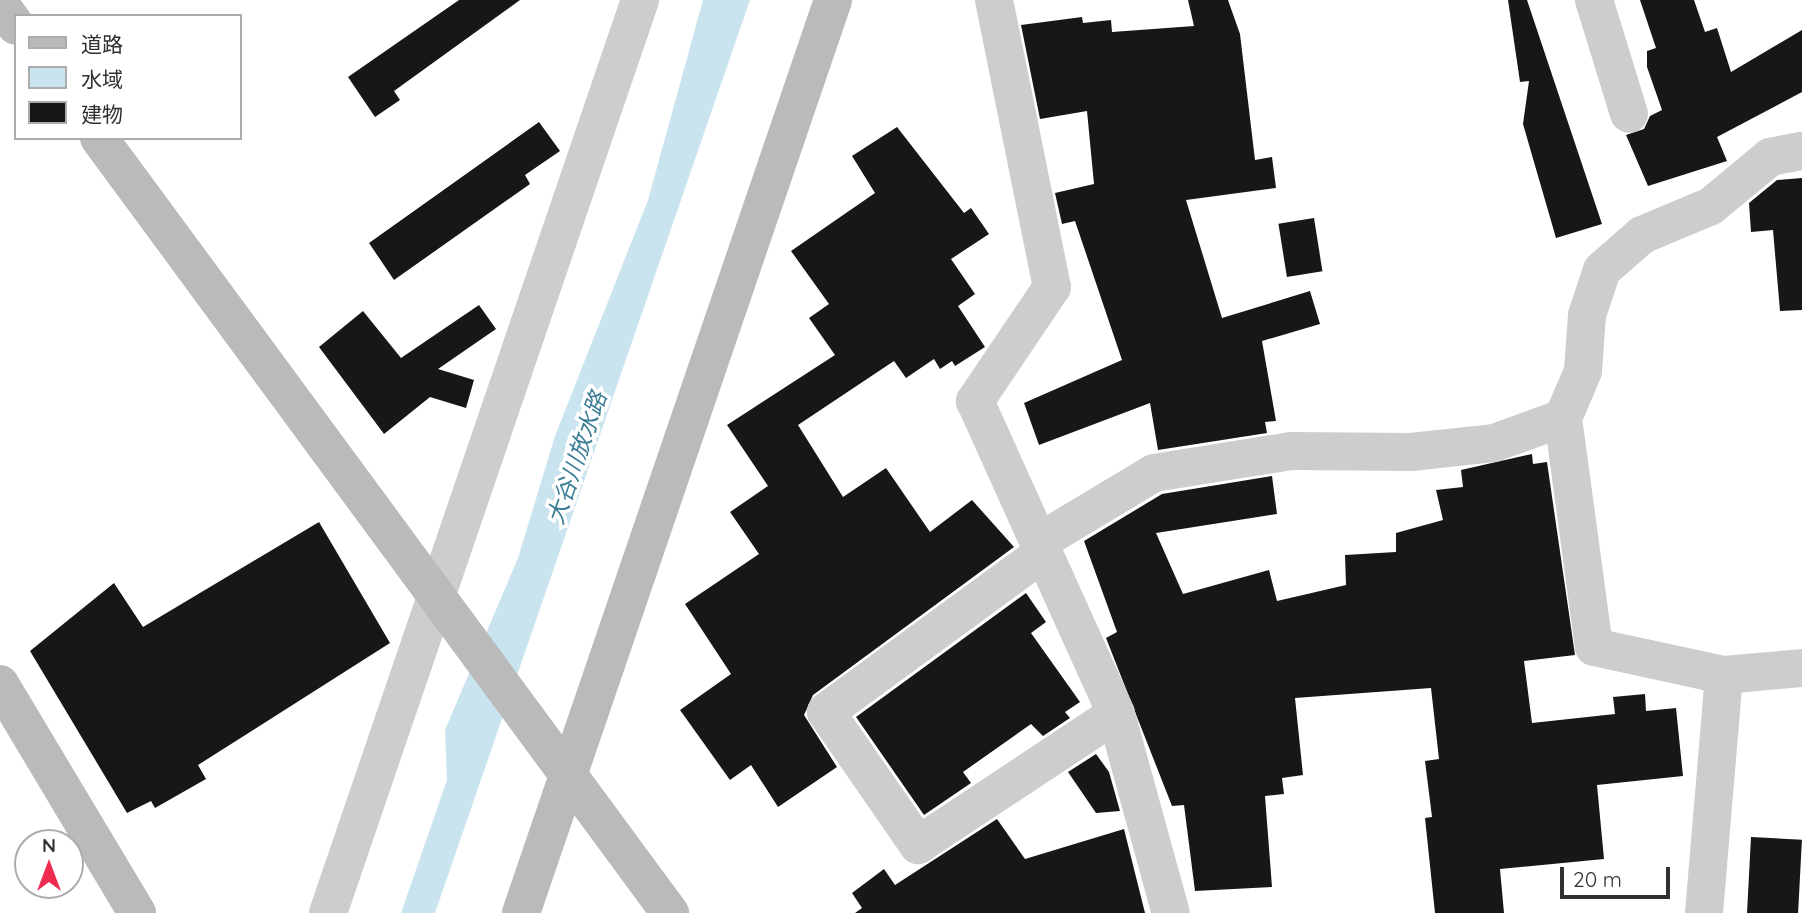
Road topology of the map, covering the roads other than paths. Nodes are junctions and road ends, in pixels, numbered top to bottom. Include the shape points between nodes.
1 (640, 0) edge
2 (834, 0) edge
3 (996, 0) edge
4 (1594, 0) edge
5 (0, 4) edge
6 (14, 23) edge
7 (1629, 114) dead end
8 (100, 140) edge
9 (1802, 151) edge
10 (1563, 418) junction
11 (1041, 547) junction
12 (441, 603) junction
13 (1802, 668) edge
14 (1724, 674) junction
15 (0, 684) edge
16 (1116, 715) junction
17 (562, 768) junction
18 (137, 913) edge
19 (328, 913) edge
20 (521, 913) edge
21 (670, 913) edge
22 (1171, 913) edge
23 (1704, 913) edge

1 - 12 street
2 - 17 street
3 - 11 street via 1052,287 975,401
4 - 7 street
5 - 6 street
8 - 12 street
9 - 10 street via 1770,157 1711,206 1642,235 1602,270 1587,315 1583,371
10 - 11 street via 1494,443 1411,453 1291,451 1154,473
10 - 14 street via 1594,647
11 - 16 street
11 - 16 street via 825,712 918,845
12 - 17 street
12 - 19 street
13 - 14 street
14 - 23 street
15 - 18 street
16 - 22 street
17 - 20 street
17 - 21 street

